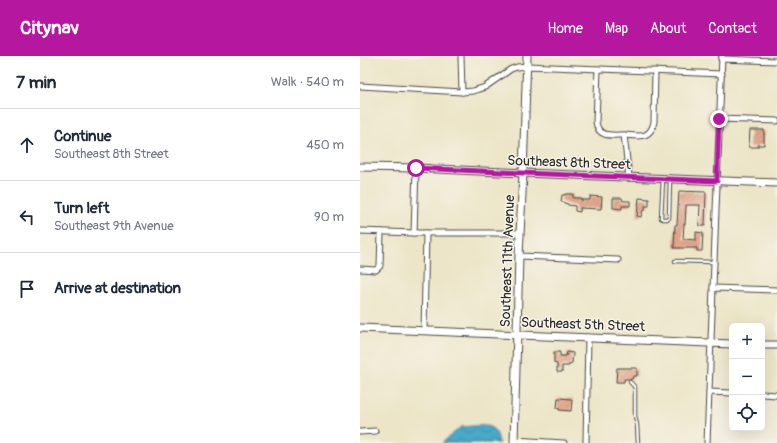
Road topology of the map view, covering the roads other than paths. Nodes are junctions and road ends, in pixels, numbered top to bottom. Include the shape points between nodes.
1 (461, 56) edge
2 (527, 56) edge
3 (722, 58) edge
4 (777, 62) edge
5 (527, 66) junction
6 (598, 69) junction
7 (655, 71) junction
8 (722, 74) junction
9 (360, 86) edge
10 (462, 92) junction
11 (719, 119) junction
12 (777, 121) edge
13 (624, 135) junction
14 (360, 167) edge
15 (416, 168) junction
16 (523, 173) junction
17 (629, 177) junction
18 (662, 178) junction
19 (670, 179) junction
20 (717, 181) junction
21 (777, 183) edge
22 (360, 231) edge
23 (381, 232) junction
24 (414, 233) junction
25 (426, 233) junction
26 (520, 233) junction
27 (519, 256) junction
28 (618, 260) dead end
29 (675, 261) dead end
30 (714, 262) junction
31 (360, 269) edge
32 (713, 288) junction
33 (777, 290) edge
34 (360, 328) edge
35 (424, 331) junction
36 (517, 335) junction
37 (588, 337) junction
38 (711, 343) junction
39 (729, 344) edge
40 (765, 345) edge
41 (777, 345) edge
42 (630, 382) dead end
43 (709, 392) junction
44 (729, 393) edge
45 (765, 394) edge
46 (777, 395) edge
47 (375, 431) dead end
48 (360, 432) edge
49 (514, 442) edge
50 (564, 443) edge
51 (586, 443) edge
52 (638, 443) edge
53 (707, 443) edge

1 - 10 street
2 - 5 street, Southeast 11th Avenue
3 - 4 street
3 - 8 street
5 - 6 street
5 - 10 street via 511,69 485,87
5 - 16 street, Southeast 11th Avenue
6 - 7 street
6 - 13 street via 597,128 605,134
7 - 8 street
7 - 13 street via 652,128 644,136
8 - 11 street
9 - 10 street
11 - 12 street
11 - 20 street
13 - 17 street
14 - 15 street, Southeast 8th Street
15 - 16 street, Southeast 8th Street
15 - 24 street
16 - 17 street, Southeast 8th Street
16 - 26 street, Southeast 11th Avenue
17 - 18 street, Southeast 8th Street
18 - 19 street, Southeast 8th Street
18 - 19 lane via 662,219 669,218
19 - 20 street, Southeast 8th Street
20 - 21 street, Southeast 8th Street
20 - 30 street
22 - 23 street
23 - 24 street
23 - 31 street via 380,266 376,270
24 - 25 street
25 - 26 street
25 - 35 street
26 - 27 street, Southeast 11th Avenue
27 - 28 street
27 - 36 street, Southeast 11th Avenue
29 - 30 lane
30 - 32 street
32 - 33 street
32 - 38 street
34 - 35 street, Southeast 5th Street
35 - 36 street, Southeast 5th Street
36 - 37 street, Southeast 5th Street
36 - 49 street, Southeast 11th Avenue
37 - 38 street, Southeast 5th Street
37 - 51 street
38 - 39 street, Southeast 5th Street
38 - 43 street
40 - 41 street
42 - 52 lane via 635,388 634,416
43 - 44 street
43 - 53 street
45 - 46 street
47 - 48 street
49 - 50 street

